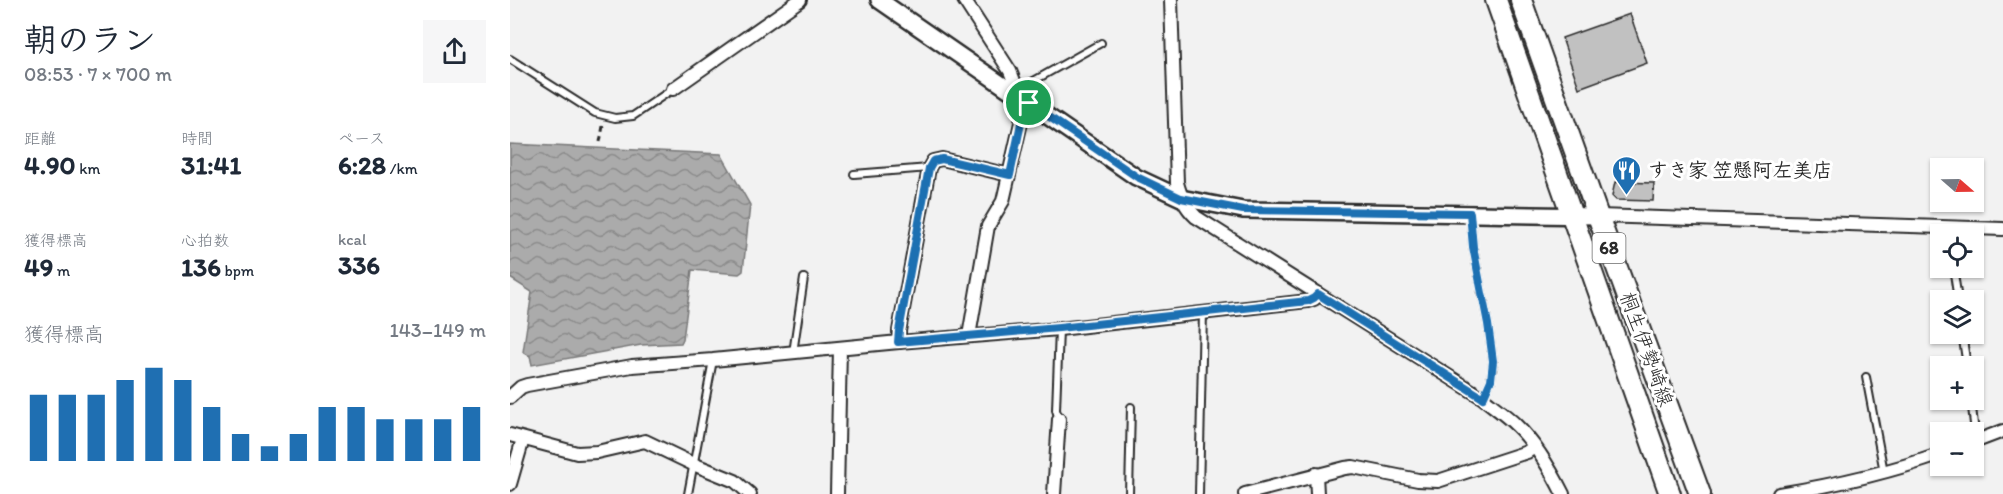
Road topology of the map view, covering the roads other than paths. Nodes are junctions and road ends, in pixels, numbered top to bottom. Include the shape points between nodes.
1 (800, 0) edge
2 (879, 0) edge
3 (964, 0) edge
4 (1171, 0) edge
5 (1496, 0) edge
6 (1521, 0) edge
7 (1101, 43) dead end
8 (510, 59) edge
9 (673, 89) joint
10 (1014, 92) junction
11 (1029, 103) junction
12 (929, 168) junction
13 (854, 174) dead end
14 (1010, 175) junction
15 (1181, 198) junction
16 (1470, 213) junction
17 (1570, 216) junction
18 (1598, 216) junction
19 (2003, 228) edge
20 (1984, 229) edge
21 (1930, 230) edge
22 (804, 278) dead end
23 (1318, 294) junction
24 (1203, 312) junction
25 (1059, 328) junction
26 (969, 336) junction
27 (898, 342) junction
28 (840, 348) junction
29 (793, 353) junction
30 (713, 360) junction
31 (1866, 377) dead end
32 (510, 397) edge
33 (1483, 398) junction
34 (1131, 407) dead end
35 (1059, 419) joint
36 (2003, 431) edge
37 (510, 435) edge
38 (1984, 438) edge
39 (523, 439) junction
40 (1534, 447) junction
41 (1930, 457) edge
42 (693, 464) junction
43 (1884, 472) junction
44 (1316, 474) junction
45 (1438, 481) junction
46 (510, 484) edge
47 (688, 494) edge
48 (750, 494) edge
49 (837, 494) edge
50 (1054, 494) edge
51 (1129, 494) edge
52 (1199, 494) edge
53 (1245, 494) edge
54 (1317, 494) edge
55 (1437, 494) edge
56 (1563, 494) edge
57 (1670, 494) edge
58 (1700, 494) edge
59 (1779, 494) edge

1 - 9 street
2 - 10 street
3 - 10 street via 1010,71
4 - 15 street via 1177,183
5 - 17 main road, 桐生伊勢崎線 / 68
6 - 18 main road, 桐生伊勢崎線 / 68
7 - 10 lane
8 - 9 lane via 595,112 615,118 633,116
10 - 11 street
11 - 14 street
11 - 15 street via 1137,177
12 - 13 lane
12 - 14 street via 933,161 942,159
12 - 27 street
14 - 26 street via 1003,201 988,226
15 - 16 street via 1243,210
15 - 23 street via 1196,218
16 - 17 street
16 - 33 lane via 1493,361 1491,380
17 - 18 street
17 - 57 main road, 桐生伊勢崎線 / 68
18 - 21 street
18 - 58 main road, 桐生伊勢崎線 / 68
19 - 20 street
22 - 29 lane
23 - 24 street via 1308,301
23 - 33 street
24 - 25 street
24 - 52 lane
25 - 26 street
25 - 35 lane
26 - 27 street
27 - 28 street
28 - 29 street
28 - 49 street
29 - 30 street
30 - 32 street via 632,366 558,379 521,387
30 - 42 lane
31 - 43 lane
33 - 40 street via 1516,424
34 - 51 lane
35 - 50 street
36 - 38 street
37 - 39 street
39 - 42 street via 577,453 645,441
39 - 46 street
40 - 45 street
40 - 56 street
41 - 43 street
42 - 47 lane
42 - 48 street via 735,481
43 - 59 street
44 - 45 street via 1353,467
44 - 53 street
44 - 54 street
45 - 55 street

